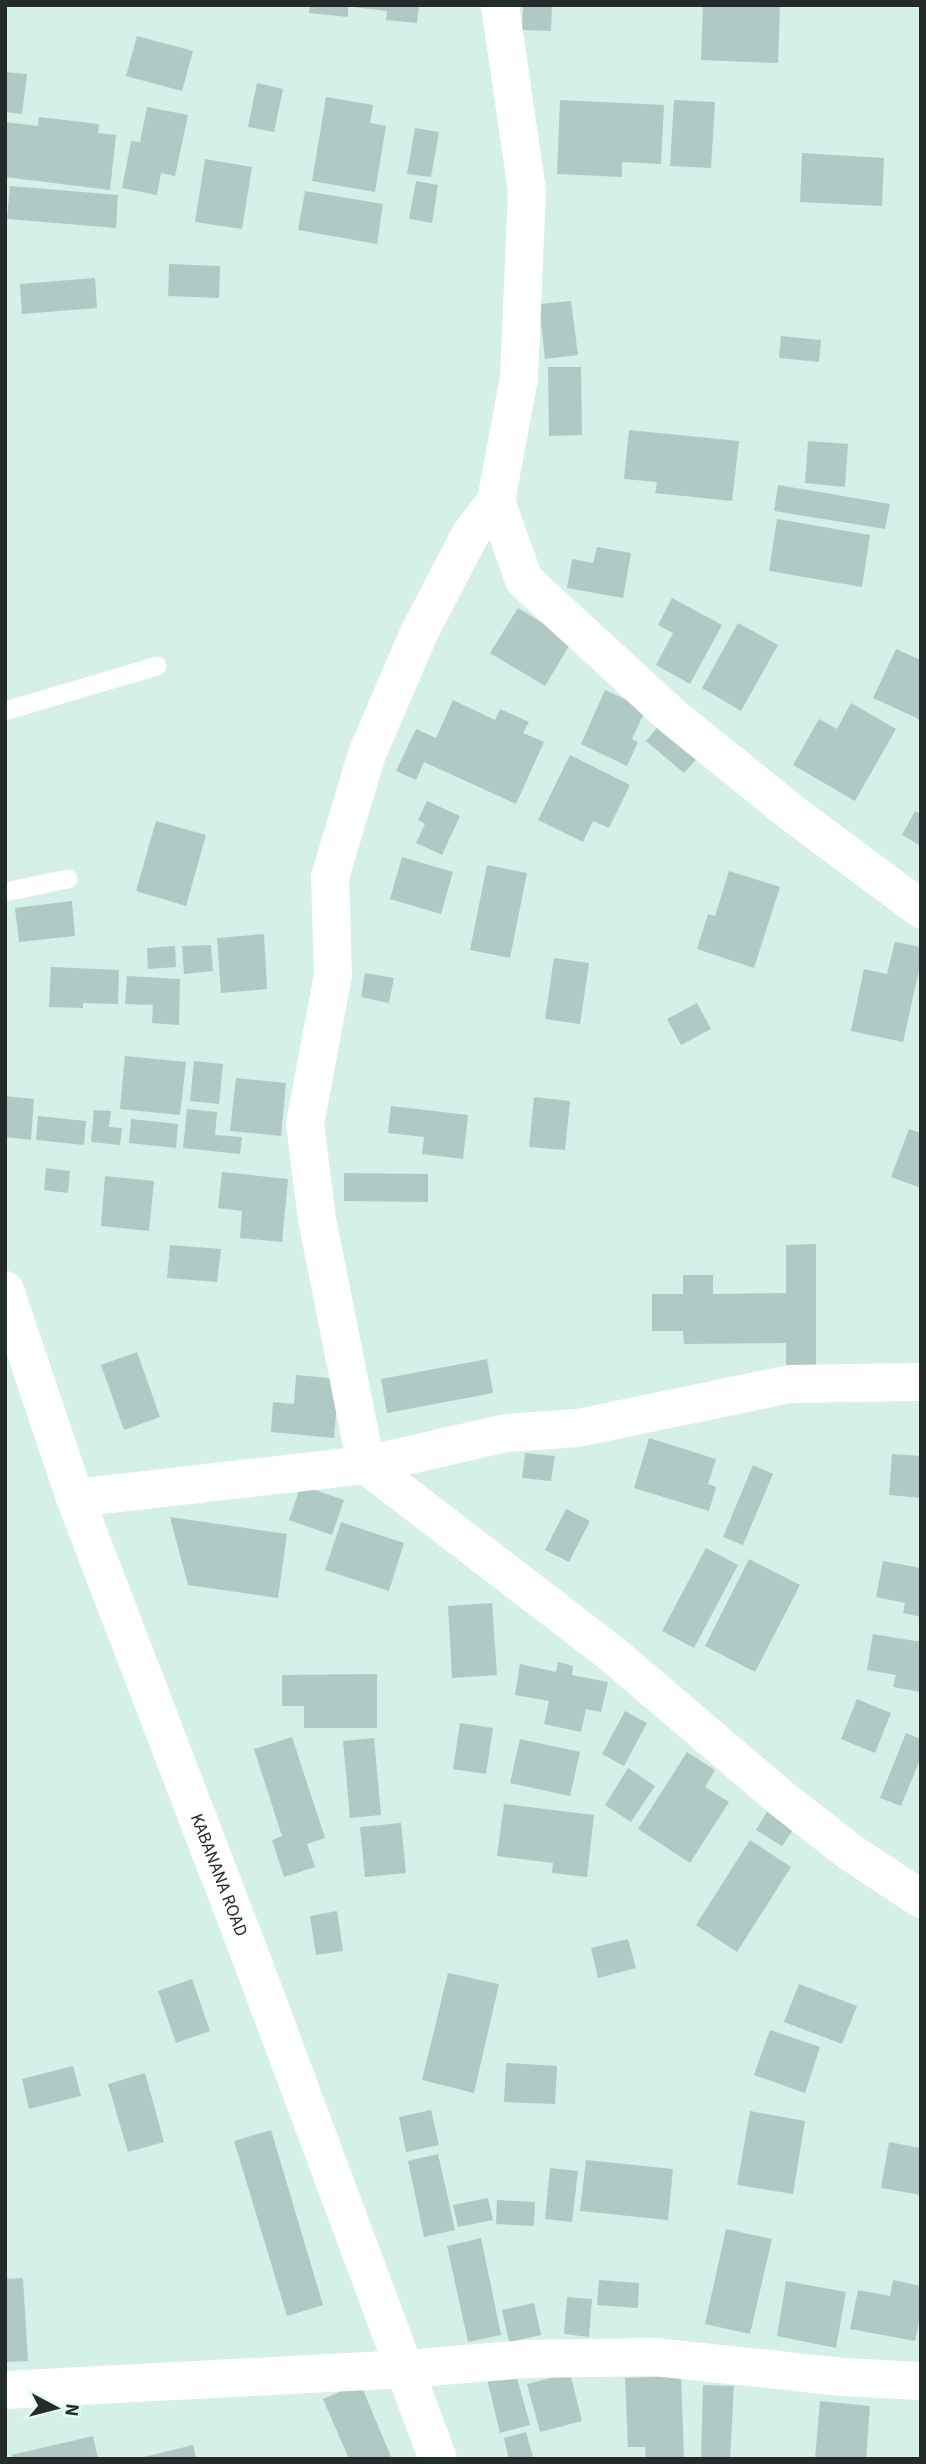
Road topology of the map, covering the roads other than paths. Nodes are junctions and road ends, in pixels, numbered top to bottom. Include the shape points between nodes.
1 (500, 5) edge
2 (496, 501) junction
3 (157, 666) dead end
4 (5, 711) edge
5 (68, 879) dead end
6 (5, 892) edge
7 (921, 909) edge
8 (5, 1290) edge
9 (921, 1382) edge
10 (366, 1465) junction
11 (75, 1498) junction
12 (921, 1899) edge
13 (405, 2369) junction
14 (919, 2377) edge
15 (5, 2390) edge
16 (438, 2459) edge

1 - 2 street via 527,191 519,378
2 - 7 street via 524,580 683,725 792,814
2 - 10 street via 470,535 419,633 367,754 330,877 333,975 305,1124 317,1219
3 - 4 lane
5 - 6 lane
8 - 11 street, KABANANA ROAD
9 - 10 street via 790,1384 578,1428 506,1433
10 - 11 street
10 - 12 street via 611,1653 782,1800
11 - 13 street, KABANANA ROAD
13 - 14 street via 527,2359 655,2357 843,2377
13 - 15 street
13 - 16 street, KABANANA ROAD

